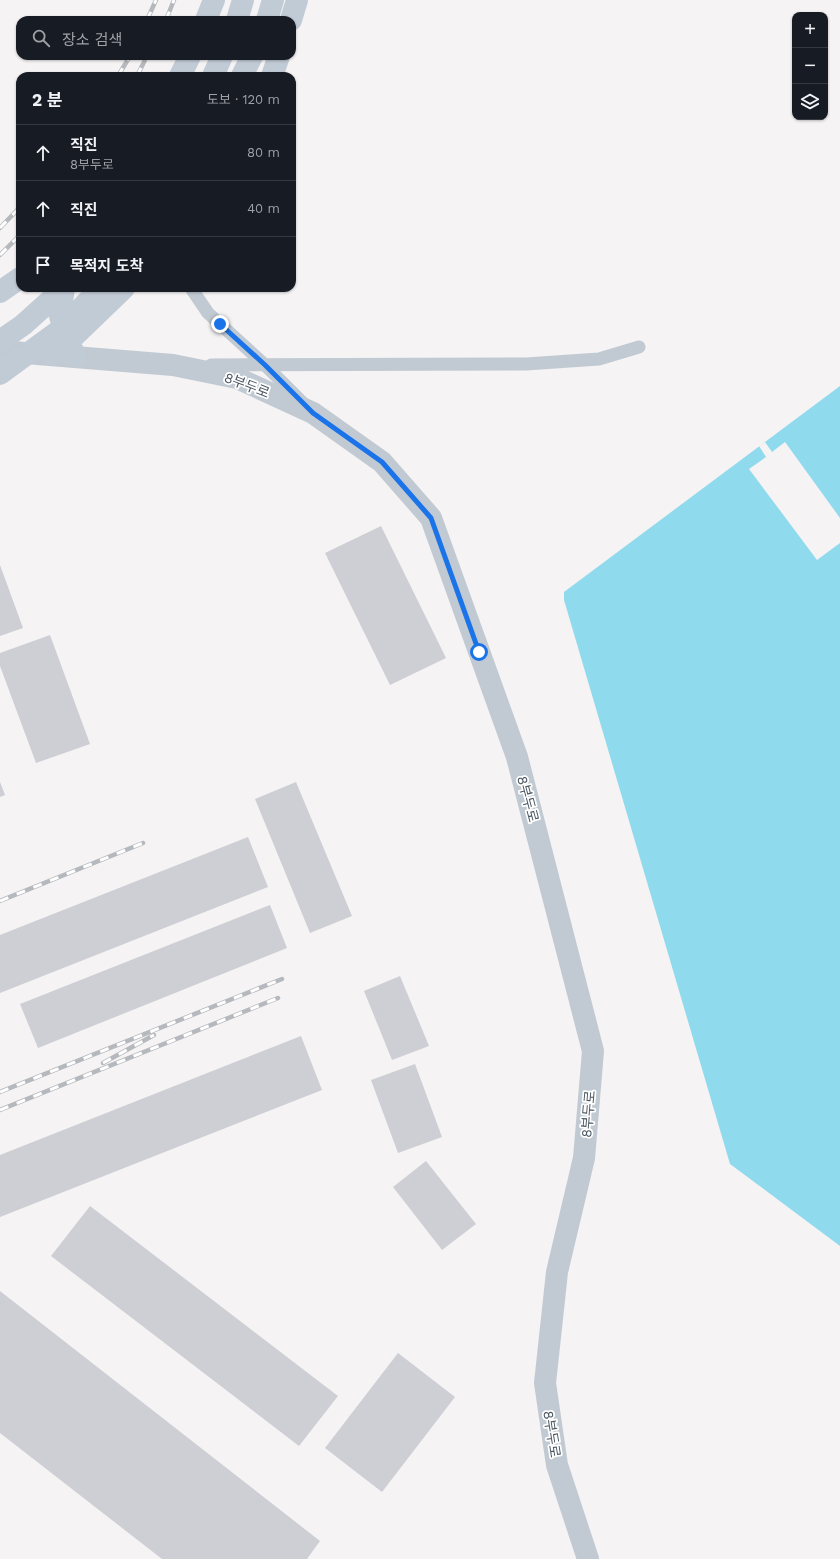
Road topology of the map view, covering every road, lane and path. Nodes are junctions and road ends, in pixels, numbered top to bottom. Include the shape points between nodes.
1 (214, 0) edge
2 (243, 0) edge
3 (273, 0) edge
4 (297, 0) edge
5 (208, 16) edge
6 (238, 16) edge
7 (268, 16) edge
8 (291, 16) edge
9 (188, 60) edge
10 (220, 60) edge
11 (250, 60) edge
12 (278, 60) edge
13 (182, 72) edge
14 (215, 72) edge
15 (244, 72) edge
16 (273, 72) edge
17 (16, 281) edge
18 (0, 292) edge
19 (60, 292) edge
20 (63, 292) edge
21 (96, 292) edge
22 (120, 292) edge
23 (194, 292) edge
24 (0, 341) edge
25 (639, 347) dead end
26 (0, 351) edge
27 (65, 351) junction
28 (265, 365) junction
29 (178, 366) junction
30 (0, 374) edge
31 (313, 413) junction
32 (588, 1559) edge

1 - 5 main road
2 - 6 main road
3 - 7 main road
4 - 8 main road
9 - 13 main road
10 - 14 main road
11 - 15 main road
12 - 16 main road
17 - 18 main road
19 - 24 main road via 23,325
20 - 27 main road via 60,316
21 - 30 main road, bridge via 64,327
22 - 27 main road
23 - 28 lane via 208,313
25 - 28 lane via 599,358 526,364
26 - 27 street, 8부두로
27 - 29 street, 8부두로
28 - 29 lane
28 - 31 lane
29 - 31 street, 8부두로 via 237,378
31 - 32 street, 8부두로 via 382,462 431,518 517,757 593,1051 584,1158 557,1272 545,1383 557,1465

